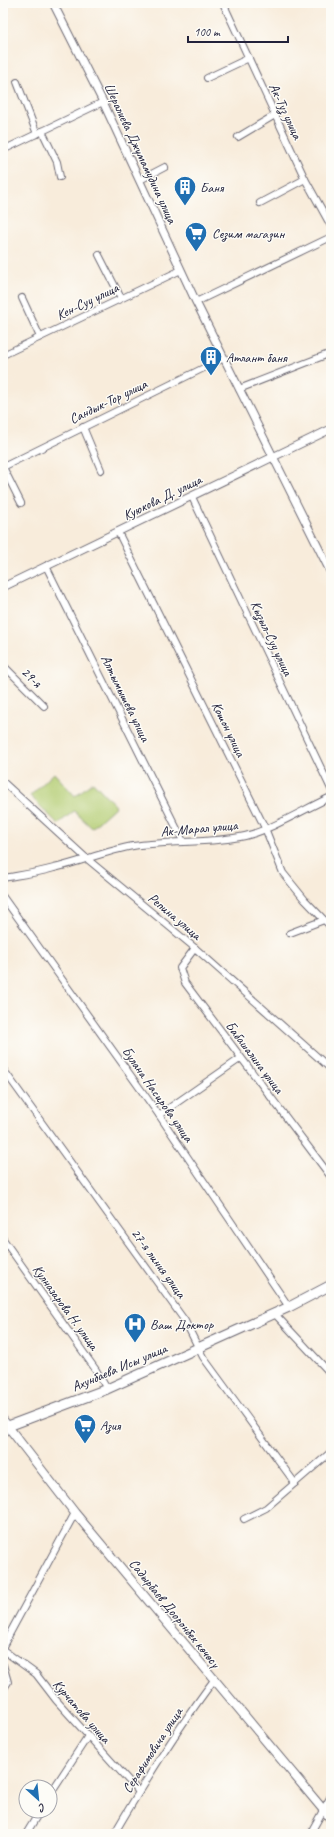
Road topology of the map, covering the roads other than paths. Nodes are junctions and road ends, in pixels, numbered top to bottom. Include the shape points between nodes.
1 (54, 3) edge
2 (223, 3) edge
3 (249, 58) junction
4 (207, 78) dead end
5 (17, 82) dead end
6 (104, 102) junction
7 (274, 115) junction
8 (40, 132) junction
9 (238, 137) dead end
10 (3, 150) edge
11 (165, 167) dead end
12 (60, 176) dead end
13 (305, 179) junction
14 (140, 180) junction
15 (260, 203) dead end
16 (331, 226) edge
17 (331, 237) edge
18 (99, 255) dead end
19 (181, 270) junction
20 (22, 298) dead end
21 (121, 298) junction
22 (196, 302) junction
23 (40, 337) junction
24 (331, 353) edge
25 (3, 355) edge
26 (224, 358) junction
27 (239, 389) junction
28 (83, 427) junction
29 (331, 429) edge
30 (273, 457) junction
31 (3, 467) edge
32 (101, 470) dead end
33 (192, 497) junction
34 (21, 503) dead end
35 (118, 532) junction
36 (46, 566) junction
37 (331, 573) edge
38 (3, 587) edge
39 (3, 665) edge
40 (44, 706) dead end
41 (3, 782) edge
42 (331, 789) edge
43 (331, 797) edge
44 (265, 828) junction
45 (183, 841) junction
46 (86, 858) junction
47 (3, 878) edge
48 (3, 897) edge
49 (324, 920) junction
50 (331, 927) edge
51 (290, 933) dead end
52 (195, 948) junction
53 (241, 1058) junction
54 (3, 1069) edge
55 (331, 1069) edge
56 (159, 1115) junction
57 (331, 1177) edge
58 (3, 1239) edge
59 (331, 1285) edge
60 (289, 1307) junction
61 (274, 1313) junction
62 (199, 1348) junction
63 (331, 1374) edge
64 (107, 1389) junction
65 (5, 1425) edge
66 (331, 1452) edge
67 (295, 1483) junction
68 (75, 1512) junction
69 (244, 1519) dead end
70 (3, 1646) edge
71 (3, 1650) edge
72 (3, 1666) edge
73 (214, 1680) junction
74 (3, 1690) edge
75 (88, 1736) junction
76 (58, 1782) edge
77 (139, 1792) junction
78 (331, 1796) edge
79 (324, 1810) junction
80 (35, 1819) edge
81 (331, 1819) edge
82 (26, 1834) edge
83 (114, 1834) edge
84 (310, 1834) edge

1 - 6 street, Шералиева Джумамудина улица
2 - 3 street, Ак-Туз улица
3 - 4 street
3 - 7 street, Ак-Туз улица
5 - 8 street
6 - 8 street
6 - 14 street, Шералиева Джумамудина улица
7 - 9 street
7 - 13 street, Ак-Туз улица
8 - 10 street
8 - 12 street via 57,162
11 - 14 street
13 - 15 street
13 - 16 street, Ак-Туз улица
14 - 19 street, Шералиева Джумамудина улица
17 - 22 street
18 - 21 street
19 - 21 street, Кен-Суу улица
19 - 22 street, Шералиева Джумамудина улица
20 - 23 street
21 - 23 street, Кен-Суу улица
22 - 26 street, Шералиева Джумамудина улица
23 - 25 street, Кен-Суу улица
24 - 27 street
26 - 27 street, Шералиева Джумамудина улица
26 - 28 street, Сандык-Тор улица
27 - 30 street, Шералиева Джумамудина улица
28 - 31 street, Сандык-Тор улица
28 - 32 street
29 - 30 street, Куюкова Д. улица
30 - 33 street, Куюкова Д. улица
30 - 37 street, Шералиева Джумамудина улица
31 - 34 street
33 - 35 street, Куюкова Д. улица
33 - 42 street, Кызыл-Суу улица
35 - 36 street, Куюкова Д. улица
35 - 44 street, Кошон улица
36 - 38 street, Куюкова Д. улица
36 - 45 street, Алтымышева улица
39 - 40 street, 29-я
41 - 46 street, Репина улица
43 - 44 street, Ак-Марал улица
44 - 45 street, Ак-Марал улица via 223,840
44 - 49 street, Кошон улица via 283,873
45 - 46 street, Ак-Марал улица via 133,846
46 - 47 street, Ак-Марал улица via 54,868
46 - 52 street, Репина улица
48 - 56 street, Булана Насирова улица
49 - 50 street, Кошон улица
49 - 51 street
52 - 53 street, Бабашалина улица via 180,968 184,983
52 - 55 street, Репина улица
53 - 56 street
53 - 57 street, Бабашалина улица
54 - 62 street, 27-я линия улица via 185,1321
56 - 60 street, Булана Насирова улица
58 - 64 street, Кулназарова Н. улица
59 - 60 main road, Ахунбаева Исы улица
60 - 61 main road, Ахунбаева Исы улица
61 - 62 main road, Ахунбаева Исы улица
61 - 63 street
62 - 64 main road, Ахунбаева Исы улица
62 - 67 street, 27-я линия улица
64 - 65 main road, Ахунбаева Исы улица
65 - 68 main road, Садырбаев Дооронбек көчөсү
66 - 67 street
67 - 69 street via 266,1508
68 - 70 street
68 - 73 main road, Садырбаев Дооронбек көчөсү
71 - 75 street, Курчатова улица via 36,1674
72 - 74 street via 8,1682
73 - 77 street, Серафимовича улица
73 - 79 main road, Садырбаев Дооронбек көчөсү
75 - 76 street
75 - 77 street, Курчатова улица
77 - 83 street, Серафимовича улица
78 - 79 street
79 - 81 main road, Садырбаев Дооронбек көчөсү
79 - 84 street
80 - 82 street

